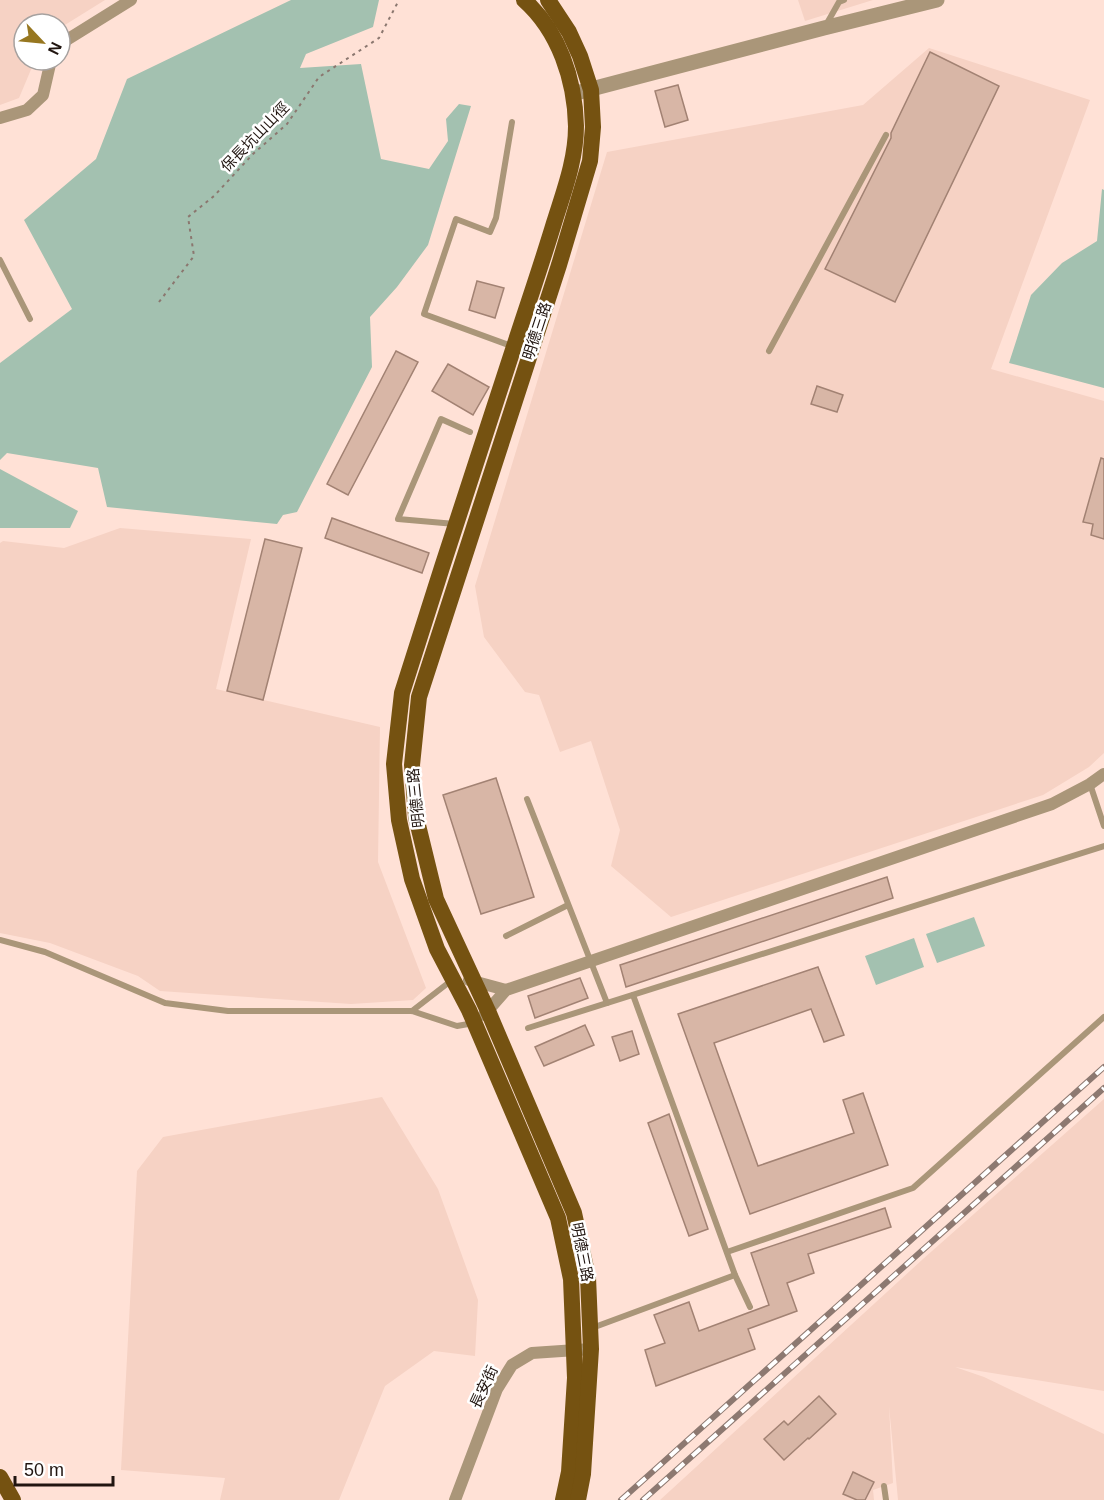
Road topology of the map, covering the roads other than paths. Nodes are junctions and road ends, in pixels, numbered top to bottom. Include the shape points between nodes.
1 (131, 0) edge
2 (524, 0) edge
3 (548, 0) edge
4 (844, 0) edge
5 (937, 0) edge
6 (824, 28) junction
7 (72, 37) edge
8 (48, 72) edge
9 (591, 90) junction
10 (574, 94) junction
11 (0, 118) edge
12 (512, 122) dead end
13 (886, 135) dead end
14 (0, 260) edge
15 (30, 319) dead end
16 (514, 348) junction
17 (769, 351) dead end
18 (470, 432) dead end
19 (456, 524) junction
20 (472, 530) junction
21 (1104, 774) edge
22 (1090, 784) junction
23 (527, 799) dead end
24 (1104, 826) edge
25 (1104, 846) edge
26 (568, 905) junction
27 (506, 936) dead end
28 (0, 940) edge
29 (591, 961) junction
30 (452, 979) junction
31 (473, 980) junction
32 (506, 990) junction
33 (633, 995) junction
34 (607, 1003) junction
35 (412, 1011) junction
36 (488, 1011) junction
37 (1104, 1017) edge
38 (475, 1023) junction
39 (528, 1028) dead end
40 (727, 1252) junction
41 (735, 1275) junction
42 (750, 1307) dead end
43 (591, 1328) junction
44 (574, 1331) junction
45 (574, 1349) junction
46 (591, 1349) junction
47 (582, 1378) junction
48 (0, 1477) edge
49 (884, 1486) dead end
50 (13, 1500) edge
51 (455, 1500) edge
52 (563, 1500) edge
53 (578, 1500) edge
54 (886, 1500) edge

1 - 7 street
2 - 10 main road, 明德三路 via 556,41
3 - 9 main road, 明德三路 via 569,32
4 - 6 lane via 838,2
5 - 6 street
6 - 9 street
8 - 11 street via 43,95 27,110
9 - 10 street
9 - 20 main road, 明德三路 via 593,127 585,182
10 - 16 main road, 明德三路 via 576,127 569,178
12 - 16 lane via 496,218 490,232 456,219 424,314
13 - 17 lane
14 - 15 lane
16 - 19 main road, 明德三路
18 - 19 lane via 441,419 398,519
19 - 20 main road
19 - 30 main road, 明德三路 via 402,693 394,764 399,820 412,879
20 - 31 main road, 明德三路 via 419,697 412,765 416,817 436,899
21 - 22 street
22 - 24 lane
22 - 29 street via 1052,804
23 - 26 lane
25 - 33 lane
26 - 27 lane
26 - 29 lane
28 - 35 lane via 45,952 165,1003 228,1011
29 - 32 street
29 - 34 lane
30 - 31 street
30 - 35 lane
30 - 38 main road, 明德三路
31 - 32 street
31 - 36 main road, 明德三路
32 - 36 street
33 - 34 lane
33 - 40 lane
34 - 39 lane
35 - 38 lane via 457,1026
36 - 38 street
36 - 43 main road, 明德三路 via 574,1213 588,1276
37 - 40 lane via 913,1188
38 - 44 main road, 明德三路 via 558,1218 571,1279
40 - 41 lane
41 - 42 lane
41 - 43 lane
43 - 44 lane
43 - 46 main road, 明德三路
44 - 45 main road, 明德三路
45 - 46 street, 長安街
45 - 47 main road, 明德三路
45 - 51 street, 長安街 via 532,1353 512,1365 497,1389
46 - 47 main road, 明德三路
47 - 52 main road, 明德三路
47 - 53 main road, 明德三路 via 583,1474
48 - 50 main road
49 - 54 lane

